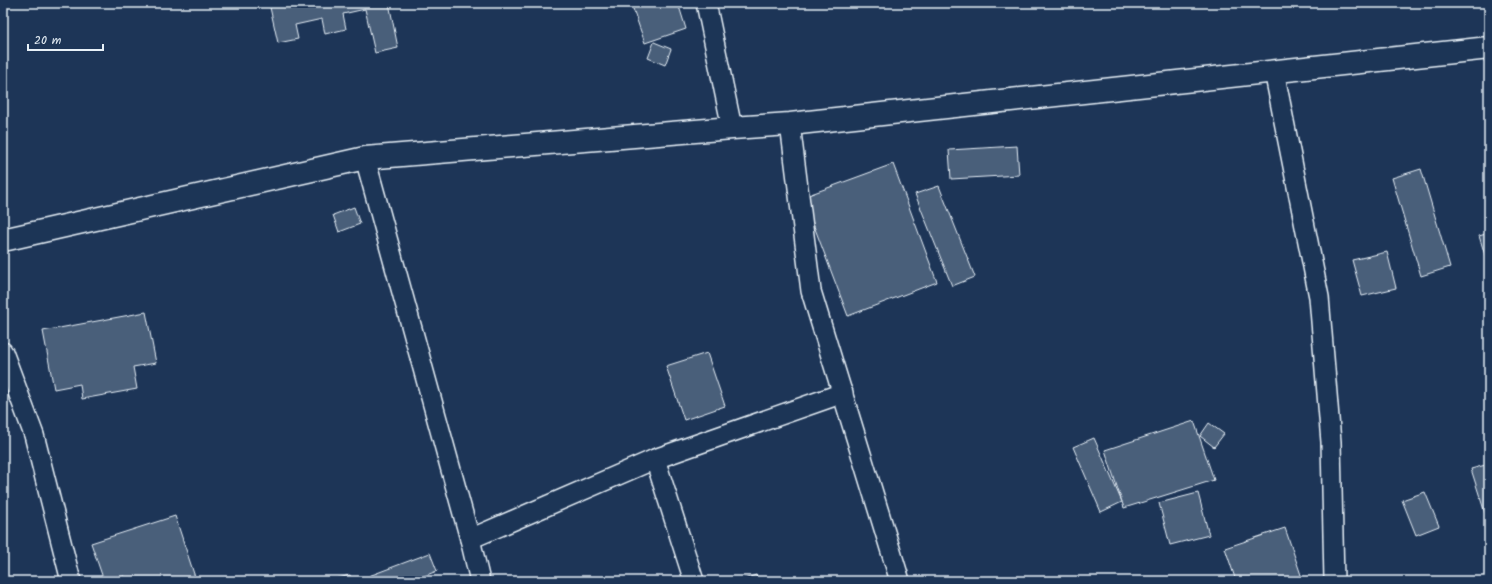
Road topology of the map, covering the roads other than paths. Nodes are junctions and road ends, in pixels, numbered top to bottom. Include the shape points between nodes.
1 (706, 3) edge
2 (1489, 48) edge
3 (1274, 72) junction
4 (790, 124) junction
5 (732, 128) junction
6 (365, 158) junction
7 (3, 240) edge
8 (3, 352) edge
9 (843, 393) junction
10 (655, 459) junction
11 (470, 539) junction
12 (71, 581) edge
13 (480, 581) edge
14 (694, 581) edge
15 (900, 581) edge
16 (1334, 581) edge

1 - 5 street
2 - 3 main road
3 - 4 main road
3 - 16 street via 1319,297 1331,442
4 - 5 main road
4 - 9 street via 811,291
5 - 6 main road
6 - 7 main road
6 - 11 street
8 - 12 street via 34,435
9 - 10 street
9 - 15 street
10 - 11 street
10 - 14 street
11 - 13 street

